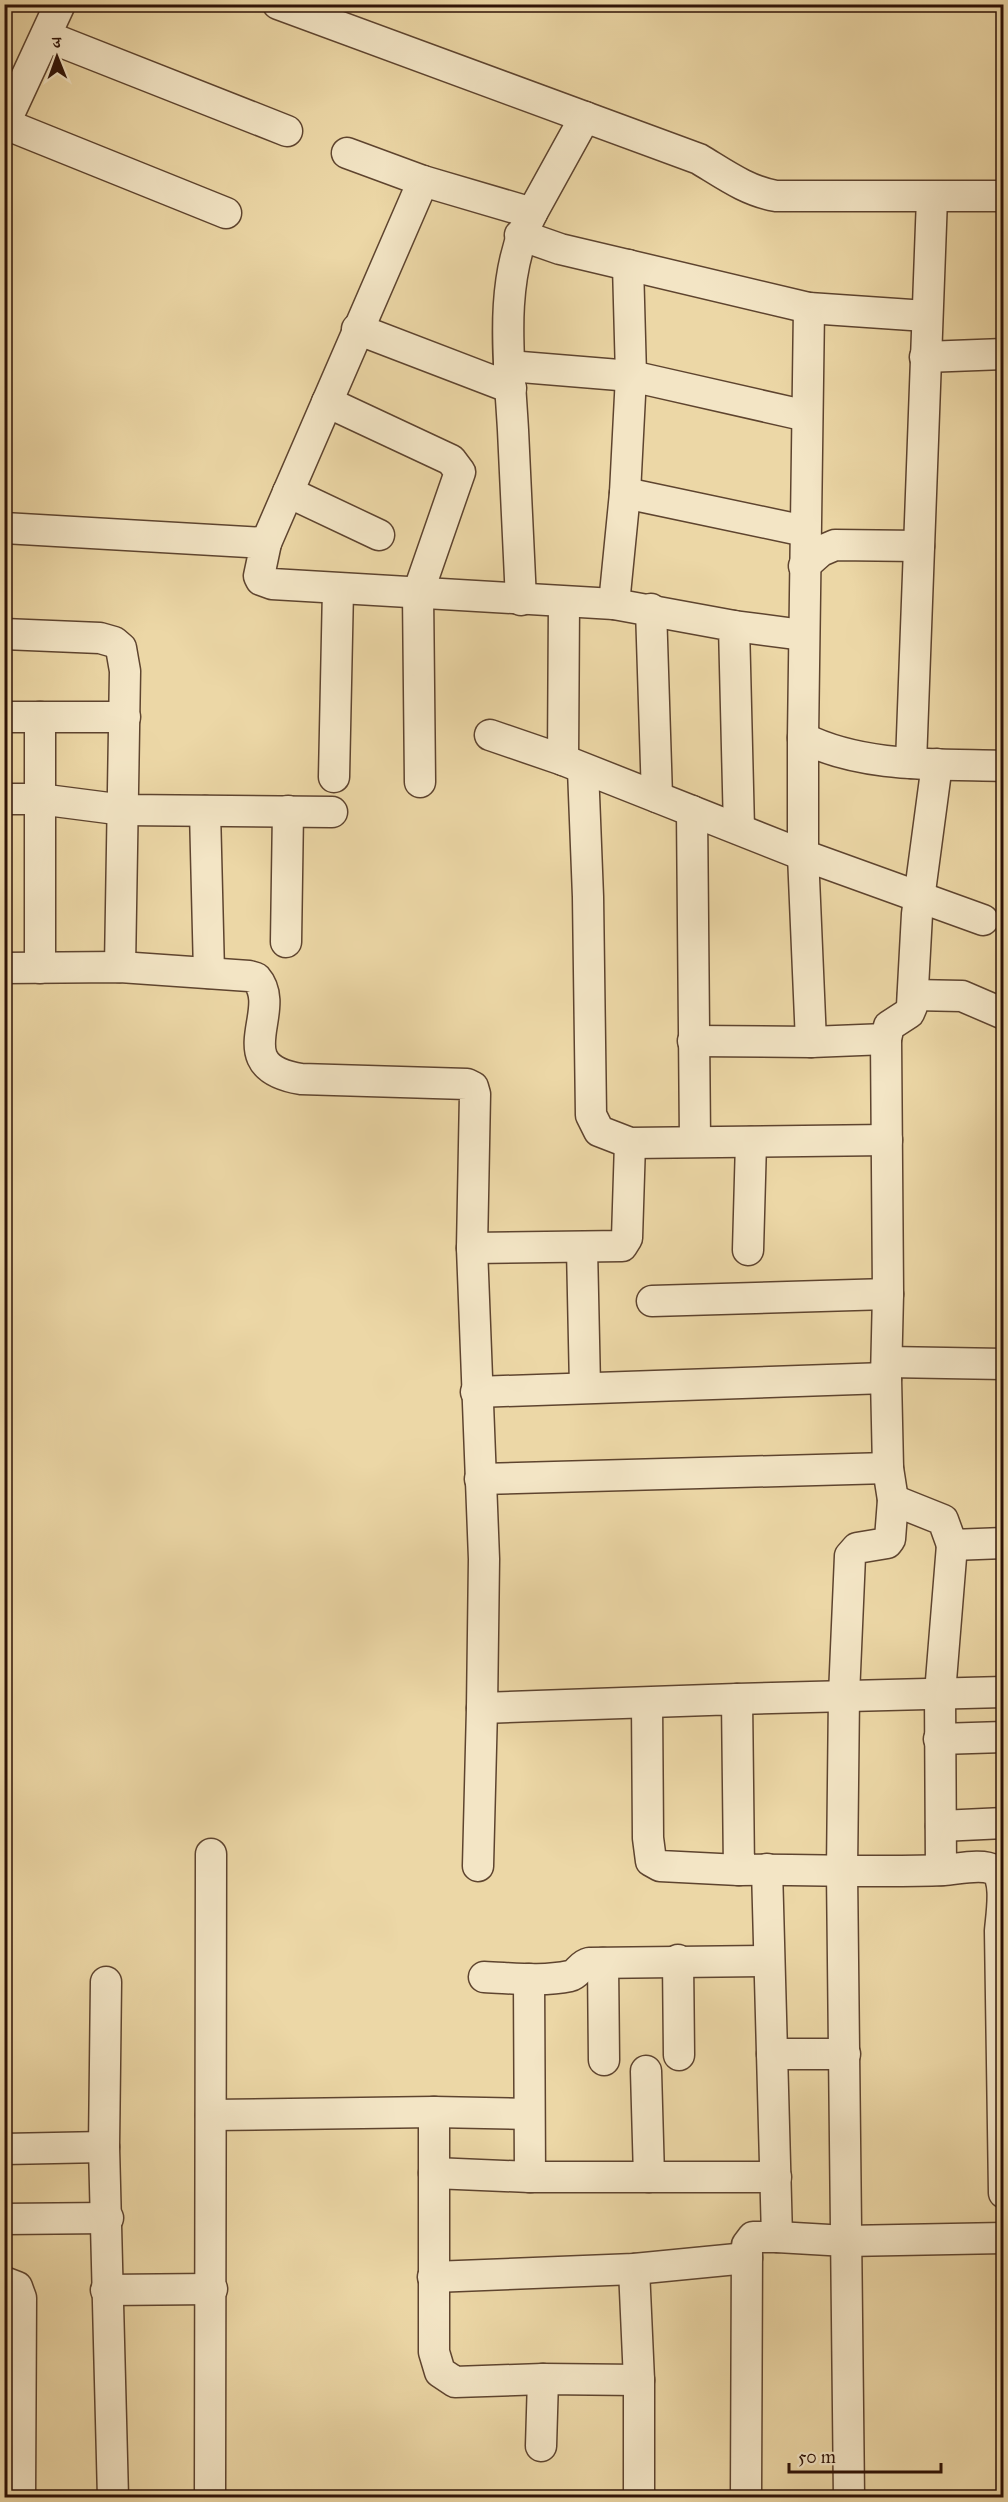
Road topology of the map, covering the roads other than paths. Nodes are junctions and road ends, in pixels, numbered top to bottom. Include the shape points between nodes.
1 (60, 4) edge
2 (278, 4) edge
3 (46, 36) junction
4 (585, 117) junction
5 (5, 125) edge
6 (287, 131) dead end
7 (347, 153) dead end
8 (423, 181) junction
9 (1004, 196) edge
10 (932, 198) junction
11 (226, 213) dead end
12 (526, 224) junction
13 (628, 265) junction
14 (809, 308) junction
15 (926, 316) junction
16 (357, 329) junction
17 (1004, 354) edge
18 (925, 357) junction
19 (631, 376) junction
20 (510, 377) junction
21 (327, 402) junction
22 (807, 416) junction
23 (288, 492) junction
24 (625, 493) junction
25 (4, 528) edge
26 (805, 531) junction
27 (379, 536) dead end
28 (266, 543) junction
29 (919, 546) junction
30 (804, 566) junction
31 (338, 589) junction
32 (418, 593) junction
33 (521, 600) junction
34 (564, 602) junction
35 (614, 604) junction
36 (651, 609) junction
37 (734, 626) junction
38 (4, 634) edge
39 (803, 635) junction
40 (4, 717) edge
41 (40, 717) junction
42 (125, 717) junction
43 (490, 735) dead end
44 (802, 738) junction
45 (924, 764) junction
46 (573, 765) junction
47 (1004, 766) edge
48 (334, 777) dead end
49 (420, 782) dead end
50 (657, 797) junction
51 (4, 799) edge
52 (39, 799) junction
53 (124, 810) junction
54 (205, 811) junction
55 (288, 811) junction
56 (692, 811) junction
57 (332, 812) dead end
58 (739, 829) junction
59 (803, 855) junction
60 (920, 897) junction
61 (983, 920) dead end
62 (286, 942) dead end
63 (120, 967) junction
64 (4, 968) edge
65 (40, 968) junction
66 (209, 973) junction
67 (913, 994) junction
68 (1004, 1014) edge
69 (886, 1039) junction
70 (693, 1041) junction
71 (811, 1042) junction
72 (695, 1140) junction
73 (887, 1140) junction
74 (751, 1142) junction
75 (630, 1143) junction
76 (472, 1248) junction
77 (582, 1248) junction
78 (748, 1250) dead end
79 (888, 1294) junction
80 (652, 1301) dead end
81 (1004, 1364) edge
82 (887, 1370) junction
83 (585, 1387) junction
84 (476, 1392) junction
85 (888, 1468) junction
86 (480, 1479) junction
87 (893, 1500) junction
88 (1004, 1543) edge
89 (952, 1545) junction
90 (1004, 1692) edge
91 (940, 1693) junction
92 (844, 1695) junction
93 (737, 1699) junction
94 (647, 1703) junction
95 (482, 1708) junction
96 (1004, 1737) edge
97 (939, 1739) junction
98 (1004, 1823) edge
99 (941, 1826) junction
100 (211, 1854) dead end
101 (478, 1866) dead end
102 (753, 1870) junction
103 (941, 1870) junction
104 (842, 1871) junction
105 (1002, 1931) edge
106 (678, 1960) junction
107 (768, 1961) junction
108 (603, 1963) junction
109 (484, 1977) dead end
110 (529, 1979) junction
111 (106, 1982) dead end
112 (1003, 2050) edge
113 (772, 2054) junction
114 (845, 2054) junction
115 (679, 2055) dead end
116 (604, 2060) dead end
117 (646, 2071) dead end
118 (434, 2112) junction
119 (529, 2114) junction
120 (211, 2115) junction
121 (104, 2147) junction
122 (4, 2149) edge
123 (434, 2173) junction
124 (530, 2177) junction
125 (649, 2177) junction
126 (776, 2177) junction
127 (1004, 2193) edge
128 (108, 2218) junction
129 (4, 2219) edge
130 (777, 2237) junction
131 (1004, 2238) edge
132 (846, 2241) junction
133 (747, 2258) junction
134 (633, 2269) junction
135 (433, 2277) junction
136 (4, 2282) edge
137 (212, 2289) junction
138 (106, 2290) junction
139 (543, 2379) junction
140 (639, 2379) junction
141 (541, 2446) dead end
142 (13, 2449) edge
143 (20, 2498) edge
144 (113, 2498) edge
145 (210, 2498) edge
146 (639, 2498) edge
147 (746, 2498) edge
148 (849, 2498) edge

1 - 3 street
2 - 4 street
3 - 5 street
3 - 6 street
4 - 10 street via 699,159 760,194
4 - 12 street
5 - 11 street
7 - 8 street
8 - 12 street
8 - 16 street
9 - 10 street
10 - 15 street
12 - 13 street via 560,249
12 - 20 street via 509,294
13 - 14 street
13 - 19 street
14 - 15 street
14 - 22 street
15 - 18 street
16 - 20 street
16 - 21 street
17 - 18 street
18 - 29 street
19 - 20 street
19 - 22 street
19 - 24 street
20 - 33 street
21 - 23 street
21 - 32 street via 459,467 458,481
22 - 26 street
23 - 27 street
23 - 28 street
24 - 26 street
24 - 35 street
25 - 28 street
26 - 30 street
28 - 31 street via 260,564 261,580
29 - 30 street via 835,545
29 - 45 street
30 - 39 street
31 - 32 street
31 - 48 street
32 - 33 street
32 - 49 street
33 - 34 street
34 - 35 street
34 - 46 street
35 - 36 street
36 - 37 street
36 - 50 street
37 - 39 street
37 - 58 street
38 - 42 street via 114,642 124,659
39 - 44 street
40 - 41 street
41 - 42 street
41 - 52 street
42 - 53 street
43 - 46 street
44 - 45 street via 836,753
44 - 59 street
45 - 47 street
45 - 60 street
46 - 50 street
46 - 75 street via 588,897 591,1115 599,1131
50 - 56 street
51 - 52 street
52 - 53 street
52 - 65 street
53 - 54 street
53 - 63 street
54 - 55 street
54 - 66 street
55 - 57 street
55 - 62 street
56 - 58 street
56 - 70 street
58 - 59 street
59 - 60 street
59 - 71 street
60 - 61 street
60 - 67 street
63 - 65 street
63 - 66 street
64 - 65 street
66 - 76 street via 249,976 260,982 261,1054 280,1076 473,1086
67 - 68 street via 962,996
67 - 69 street via 912,1010 889,1026
69 - 71 street
69 - 73 street
70 - 71 street
70 - 72 street
72 - 74 street
72 - 75 street
73 - 74 street
73 - 79 street
74 - 78 street
75 - 77 street via 626,1242 616,1248
76 - 77 street
76 - 84 street
77 - 83 street
79 - 80 street
79 - 82 street
81 - 82 street
82 - 83 street
82 - 85 street
83 - 84 street
84 - 86 street
85 - 86 street
85 - 87 street
86 - 95 street via 484,1559
87 - 89 street via 943,1520
87 - 92 street via 888,1542 857,1548 850,1556
88 - 89 street
89 - 91 street
90 - 91 street
91 - 92 street
91 - 97 street
92 - 93 street
92 - 104 street
93 - 94 street
93 - 102 street
94 - 95 street
94 - 102 street via 651,1861 660,1866
95 - 101 street
96 - 97 street
97 - 99 street
98 - 99 street
99 - 103 street
100 - 120 street
102 - 104 street
102 - 107 street
103 - 104 street
103 - 105 street via 985,1868 1000,1875
104 - 114 street
105 - 112 street
106 - 107 street
106 - 108 street
106 - 115 street
107 - 113 street
108 - 110 street via 585,1964 571,1976
108 - 116 street
109 - 110 street
110 - 119 street
111 - 121 street
112 - 127 street
113 - 114 street
113 - 126 street
114 - 132 street
117 - 125 street
118 - 119 street
118 - 120 street
118 - 123 street
119 - 124 street
120 - 137 street
121 - 122 street
121 - 128 street
123 - 124 street
123 - 135 street
124 - 125 street
125 - 126 street
126 - 130 street
128 - 129 street
128 - 138 street
130 - 132 street
130 - 133 street via 750,2238
131 - 132 street
132 - 148 street
133 - 134 street
133 - 147 street
134 - 135 street
134 - 140 street
135 - 139 street via 434,2352 440,2372 455,2382
136 - 142 street via 17,2287 21,2298
137 - 138 street
137 - 145 street
138 - 144 street
139 - 140 street
139 - 141 street
140 - 146 street
142 - 143 street

